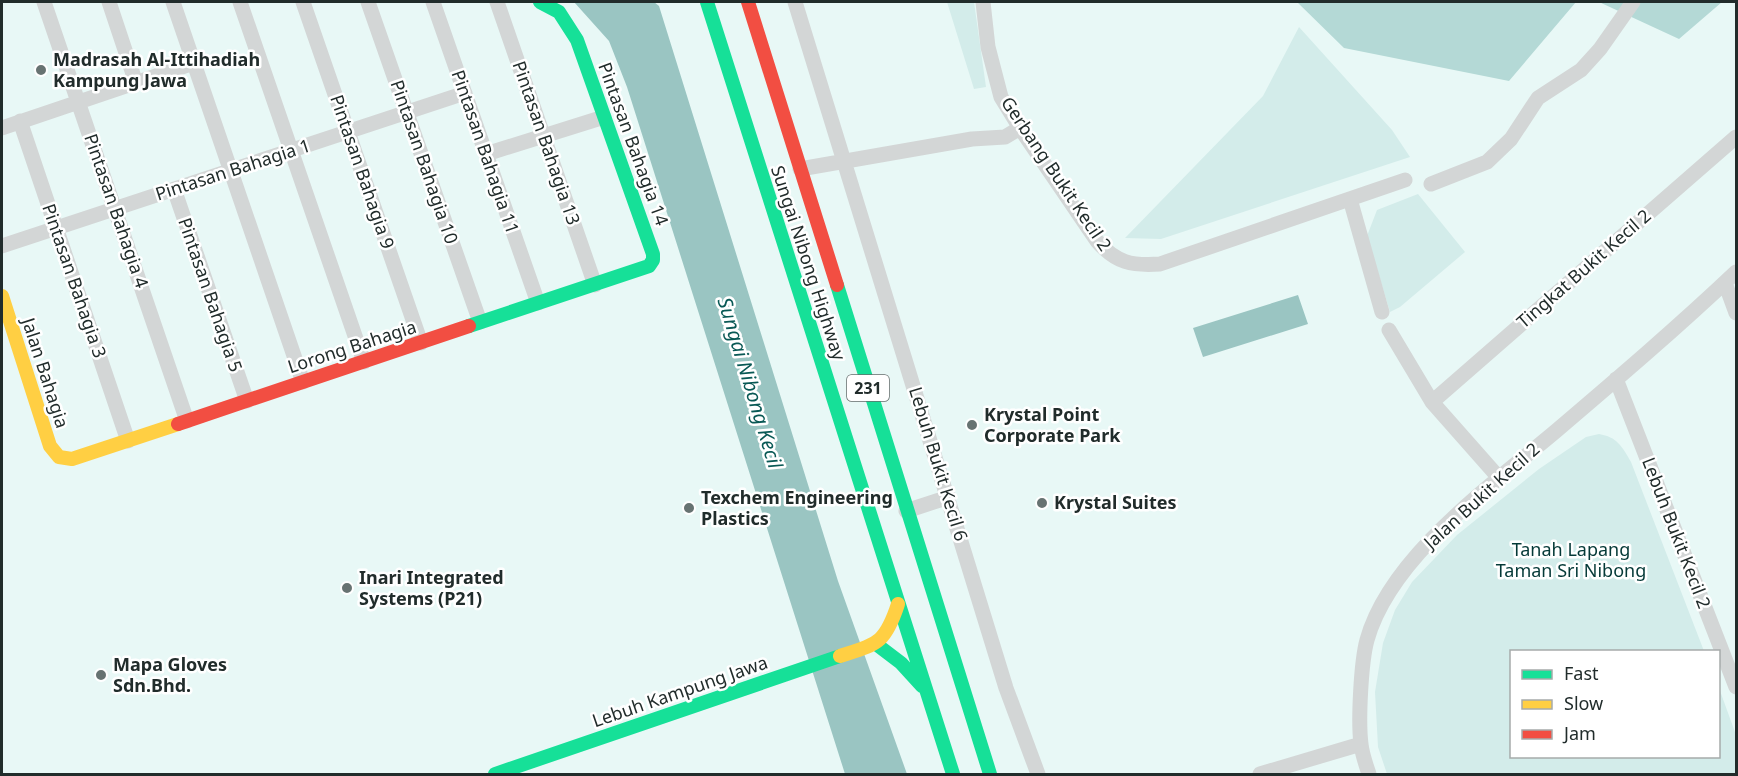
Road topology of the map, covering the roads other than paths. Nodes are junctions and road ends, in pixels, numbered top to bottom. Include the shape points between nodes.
1 (44, 2) edge
2 (109, 2) edge
3 (173, 2) edge
4 (240, 2) edge
5 (303, 2) edge
6 (368, 2) edge
7 (433, 2) edge
8 (497, 2) edge
9 (540, 2) edge
10 (707, 2) edge
11 (748, 2) edge
12 (795, 2) edge
13 (983, 2) edge
14 (1634, 2) edge
15 (194, 63) junction
16 (136, 82) junction
17 (465, 93) junction
18 (78, 102) junction
19 (407, 112) junction
20 (604, 117) junction
21 (20, 121) junction
22 (2, 128) edge
23 (1020, 128) junction
24 (348, 131) junction
25 (543, 136) junction
26 (1737, 137) edge
27 (292, 150) junction
28 (486, 154) junction
29 (843, 157) junction
30 (800, 169) junction
31 (230, 170) junction
32 (1405, 180) dead end
33 (1431, 184) dead end
34 (174, 189) junction
35 (1350, 200) junction
36 (115, 209) junction
37 (57, 228) junction
38 (2, 246) edge
39 (653, 261) joint
40 (1737, 272) edge
41 (1725, 283) junction
42 (595, 285) junction
43 (2, 296) edge
44 (538, 303) junction
45 (1382, 312) dead end
46 (1737, 314) edge
47 (480, 322) junction
48 (1389, 330) dead end
49 (421, 343) junction
50 (363, 362) junction
51 (1616, 379) junction
52 (303, 382) junction
53 (247, 401) junction
54 (1432, 402) junction
55 (187, 420) junction
56 (128, 441) junction
57 (59, 458) joint
58 (1500, 479) junction
59 (949, 498) junction
60 (906, 511) junction
61 (898, 604) junction
62 (872, 646) junction
63 (1737, 687) edge
64 (925, 691) junction
65 (1361, 744) junction
66 (519, 771) edge
67 (495, 774) edge
68 (953, 774) edge
69 (990, 774) edge
70 (1038, 774) edge
71 (1260, 774) edge
72 (1369, 774) edge

1 - 18 street, Pintasan Bahagia 4
2 - 16 street
3 - 15 street
4 - 27 street
5 - 24 street, Pintasan Bahagia 9
6 - 19 street, Pintasan Bahagia 10
7 - 17 street, Pintasan Bahagia 11
8 - 25 street, Pintasan Bahagia 13
9 - 20 street, Pintasan Bahagia 14 via 559,12 577,40
10 - 61 street, Sungai Nibong Highway / 231
11 - 30 street, Sungai Nibong Highway / 231
12 - 29 street, Lebuh Bukit Kecil 6
13 - 23 street, Gerbang Bukit Kecil 2 via 988,47 1001,97
14 - 33 street via 1581,70 1538,98 1511,139 1487,162
15 - 16 street
15 - 31 street
16 - 18 street
17 - 19 street, Pintasan Bahagia 1
17 - 28 street, Pintasan Bahagia 11
18 - 21 street
18 - 36 street, Pintasan Bahagia 4
19 - 24 street, Pintasan Bahagia 1
19 - 47 street, Pintasan Bahagia 10
20 - 25 street
20 - 39 street, Pintasan Bahagia 14
21 - 22 street
21 - 37 street, Pintasan Bahagia 3
23 - 29 street via 1005,137
23 - 35 street, Gerbang Bukit Kecil 2 via 1108,254 1141,266 1160,264
24 - 27 street, Pintasan Bahagia 1
24 - 49 street, Pintasan Bahagia 9
25 - 28 street
25 - 42 street, Pintasan Bahagia 13
26 - 54 street, Tingkat Bukit Kecil 2
27 - 31 street, Pintasan Bahagia 1
27 - 50 street
28 - 44 street, Pintasan Bahagia 11
29 - 30 street
29 - 59 street, Lebuh Bukit Kecil 6
30 - 60 street, Sungai Nibong Highway / 231
31 - 34 street, Pintasan Bahagia 1
31 - 52 street
32 - 35 street, Gerbang Bukit Kecil 2
34 - 36 street, Pintasan Bahagia 1
34 - 53 street, Pintasan Bahagia 5
35 - 45 street
36 - 37 street, Pintasan Bahagia 1
36 - 55 street, Pintasan Bahagia 4
37 - 38 street, Pintasan Bahagia 1
37 - 56 street, Pintasan Bahagia 3
39 - 42 street, Lorong Bahagia via 650,266
40 - 41 street, Jalan Bukit Kecil 2
41 - 46 street
41 - 51 street, Jalan Bukit Kecil 2
42 - 44 street, Lorong Bahagia
43 - 57 street, Jalan Bahagia via 50,446
44 - 47 street, Lorong Bahagia
47 - 49 street, Lorong Bahagia
48 - 54 street
49 - 50 street, Lorong Bahagia
50 - 52 street, Lorong Bahagia
51 - 58 street, Jalan Bukit Kecil 2
51 - 63 street, Lebuh Bukit Kecil 2
52 - 53 street, Lorong Bahagia
53 - 55 street, Lorong Bahagia
54 - 58 street
55 - 56 street, Lorong Bahagia
56 - 57 street, Lorong Bahagia via 72,459
58 - 65 street, Jalan Bukit Kecil 2 via 1409,563 1378,613 1367,640
59 - 60 street
59 - 70 street, Lebuh Bukit Kecil 6 via 1006,688
60 - 69 street, Sungai Nibong Highway / 231
61 - 62 street via 890,628
61 - 64 street, Sungai Nibong Highway / 231
62 - 64 street via 894,655 907,666
62 - 66 street, Lebuh Kampung Jawa
64 - 68 street, Sungai Nibong Highway / 231
65 - 71 street
65 - 72 street, Jalan Bukit Kecil 2
66 - 67 street, Lebuh Kampung Jawa

